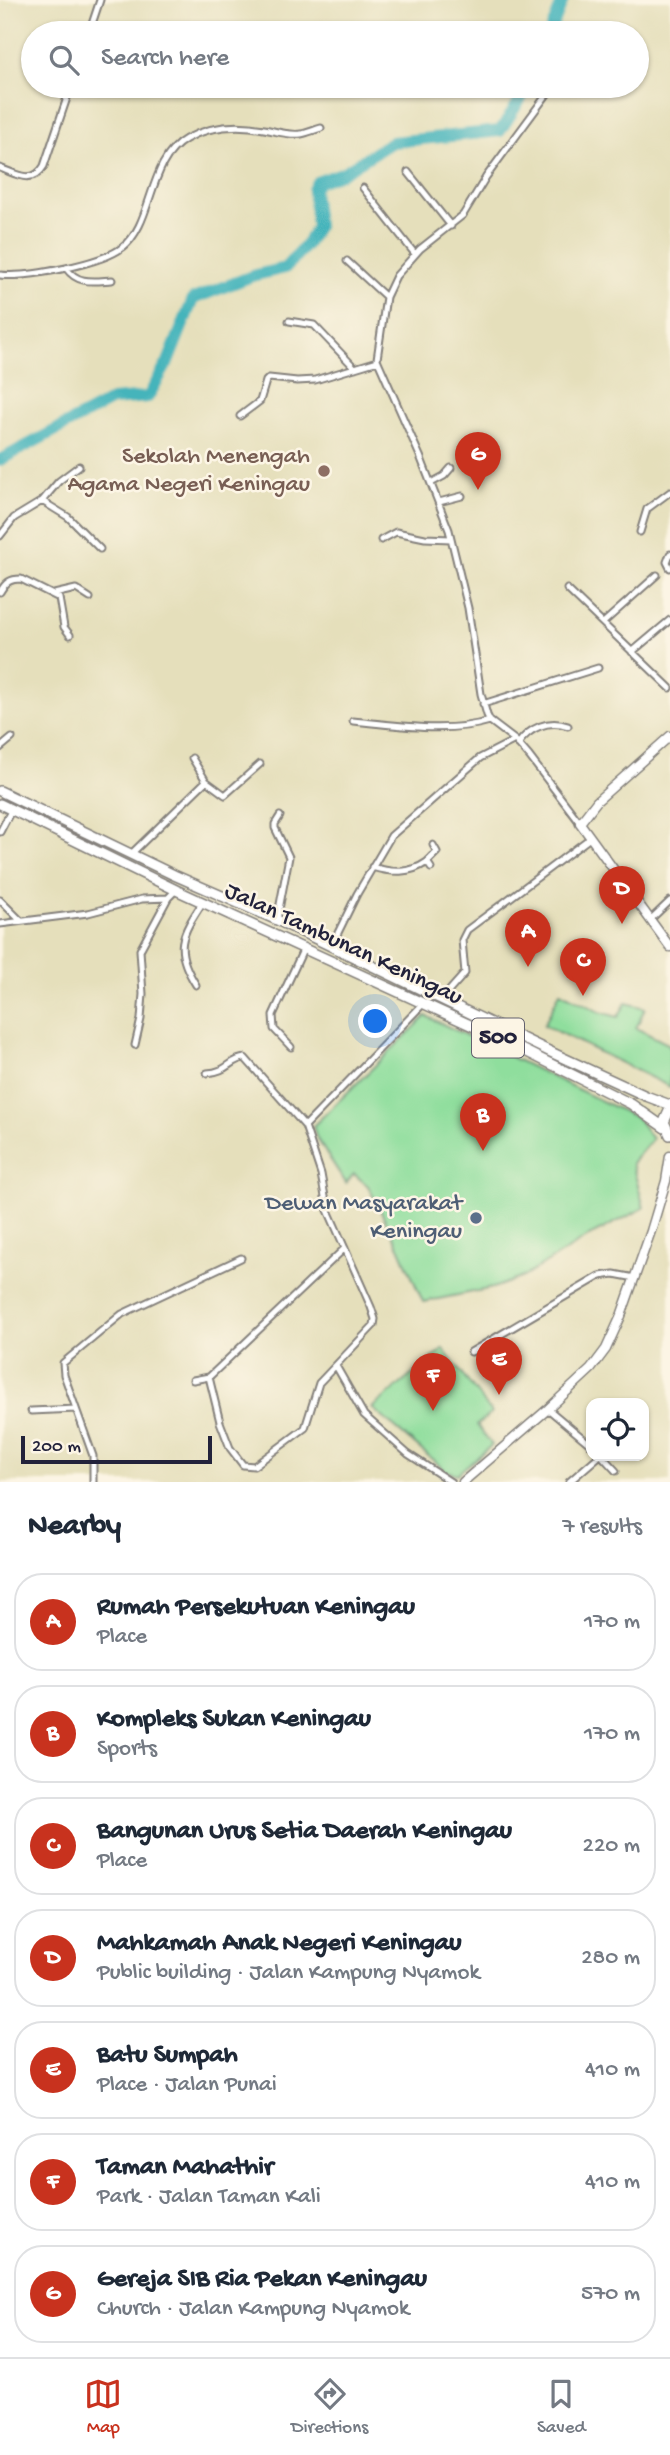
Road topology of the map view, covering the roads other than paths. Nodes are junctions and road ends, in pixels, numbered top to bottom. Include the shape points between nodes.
1 (100, 0) edge
2 (93, 21) edge
3 (67, 98) edge
4 (544, 98) edge
5 (321, 128) dead end
6 (0, 168) edge
7 (408, 172) dead end
8 (363, 188) dead end
9 (452, 226) junction
10 (415, 254) junction
11 (347, 261) dead end
12 (66, 268) junction
13 (0, 275) edge
14 (112, 281) dead end
15 (386, 297) junction
16 (289, 321) dead end
17 (378, 361) junction
18 (355, 368) junction
19 (240, 416) dead end
20 (79, 466) dead end
21 (452, 468) dead end
22 (431, 483) junction
23 (670, 492) edge
24 (462, 496) dead end
25 (42, 501) junction
26 (439, 502) junction
27 (640, 531) dead end
28 (0, 536) edge
29 (451, 539) junction
30 (381, 540) dead end
31 (100, 549) dead end
32 (670, 554) edge
33 (670, 568) edge
34 (657, 575) dead end
35 (567, 589) dead end
36 (0, 592) edge
37 (54, 594) junction
38 (90, 598) dead end
39 (670, 620) edge
40 (603, 623) junction
41 (70, 635) dead end
42 (632, 652) junction
43 (598, 668) dead end
44 (670, 688) edge
45 (483, 704) junction
46 (353, 721) dead end
47 (490, 721) junction
48 (568, 726) dead end
49 (670, 736) edge
50 (12, 738) dead end
51 (516, 742) junction
52 (0, 748) edge
53 (192, 758) dead end
54 (260, 764) dead end
55 (206, 780) junction
56 (0, 791) edge
57 (0, 804) edge
58 (12, 809) junction
59 (280, 816) dead end
60 (580, 823) junction
61 (0, 832) edge
62 (590, 838) junction
63 (433, 845) dead end
64 (131, 854) junction
65 (372, 867) junction
66 (176, 890) junction
67 (168, 898) junction
68 (0, 900) edge
69 (670, 901) edge
70 (203, 902) junction
71 (277, 920) junction
72 (650, 920) junction
73 (21, 921) junction
74 (0, 924) edge
75 (331, 947) junction
76 (670, 947) edge
77 (304, 948) junction
78 (196, 985) dead end
79 (440, 1000) junction
80 (424, 1003) junction
81 (135, 1045) dead end
82 (291, 1047) dead end
83 (207, 1073) dead end
84 (670, 1107) edge
85 (305, 1126) junction
86 (668, 1132) edge
87 (670, 1156) edge
88 (668, 1177) edge
89 (345, 1248) junction
90 (241, 1258) dead end
91 (635, 1278) junction
92 (471, 1352) dead end
93 (335, 1366) junction
94 (209, 1377) junction
95 (193, 1380) dead end
96 (76, 1409) junction
97 (548, 1409) junction
98 (31, 1411) dead end
99 (586, 1441) edge
100 (594, 1461) edge
101 (605, 1461) edge
102 (616, 1471) dead end
103 (93, 1482) edge
104 (451, 1482) edge
105 (463, 1482) edge
106 (569, 1482) edge

1 - 2 street
3 - 6 street via 40,173 27,177
4 - 9 street
5 - 12 street via 296,134 229,126 182,141 165,162 129,242 115,252
7 - 9 street
8 - 10 street
9 - 10 street
10 - 15 street
11 - 15 street
12 - 13 street via 17,277
12 - 14 street via 83,281
15 - 17 street
16 - 18 street via 314,325
17 - 18 street
17 - 22 street
18 - 19 street via 305,381 268,378 260,401
20 - 25 street
21 - 22 street
22 - 26 street
23 - 27 street via 648,509
24 - 26 street
25 - 28 street via 14,518
25 - 31 street via 68,517
26 - 29 street
29 - 30 street via 396,532
29 - 45 street via 473,629
32 - 33 street
34 - 40 street
35 - 40 street
36 - 37 street via 8,581 22,579
37 - 38 street via 76,589
37 - 41 street
39 - 42 street
40 - 42 street
42 - 44 street
43 - 45 street
45 - 47 street
46 - 47 street via 444,728
47 - 51 street
48 - 51 street via 550,723
49 - 60 street via 597,801
50 - 52 street
51 - 60 street
51 - 65 street via 480,758 414,813 391,836
53 - 55 street
54 - 55 street via 225,795
55 - 64 street
56 - 64 main road, Jalan Tambunan Keningau / 500
57 - 58 main road, Jalan Tambunan Keningau / 500
58 - 61 street
58 - 66 main road, Jalan Tambunan Keningau / 500
59 - 71 street via 275,828 289,857
60 - 62 street
62 - 72 street
62 - 79 street via 467,929 462,940 465,973
63 - 65 street via 438,852 429,865 404,872
64 - 71 main road, Jalan Tambunan Keningau / 500
65 - 75 street
66 - 67 street
66 - 70 main road, Jalan Tambunan Keningau / 500
67 - 73 street
67 - 81 street via 140,950 144,993
68 - 73 street
69 - 72 street
70 - 77 main road, Jalan Tambunan Keningau / 500
70 - 78 street via 182,939 184,963
71 - 75 main road, Jalan Tambunan Keningau / 500
72 - 76 street
73 - 74 street
75 - 79 main road, Jalan Tambunan Keningau / 500
77 - 80 main road, Jalan Tambunan Keningau / 500
77 - 82 street via 273,1015 274,1029
79 - 84 main road, Jalan Tambunan Keningau / 500
80 - 85 street
80 - 86 main road, Jalan Tambunan Keningau / 500 via 631,1104
83 - 85 street via 245,1058
84 - 86 main road, 500 via 665,1116
85 - 89 street via 327,1208
87 - 88 street
88 - 91 street
89 - 93 street via 375,1322
89 - 94 street
90 - 96 street via 122,1314 65,1361 64,1375
91 - 92 street via 607,1274
91 - 97 street via 606,1349
93 - 94 street via 319,1383 304,1428 268,1458 248,1467 230,1448
93 - 104 street via 364,1415 408,1454
94 - 95 street
96 - 98 street
96 - 103 street via 93,1455
97 - 99 street
97 - 105 street
100 - 106 street
101 - 102 street

